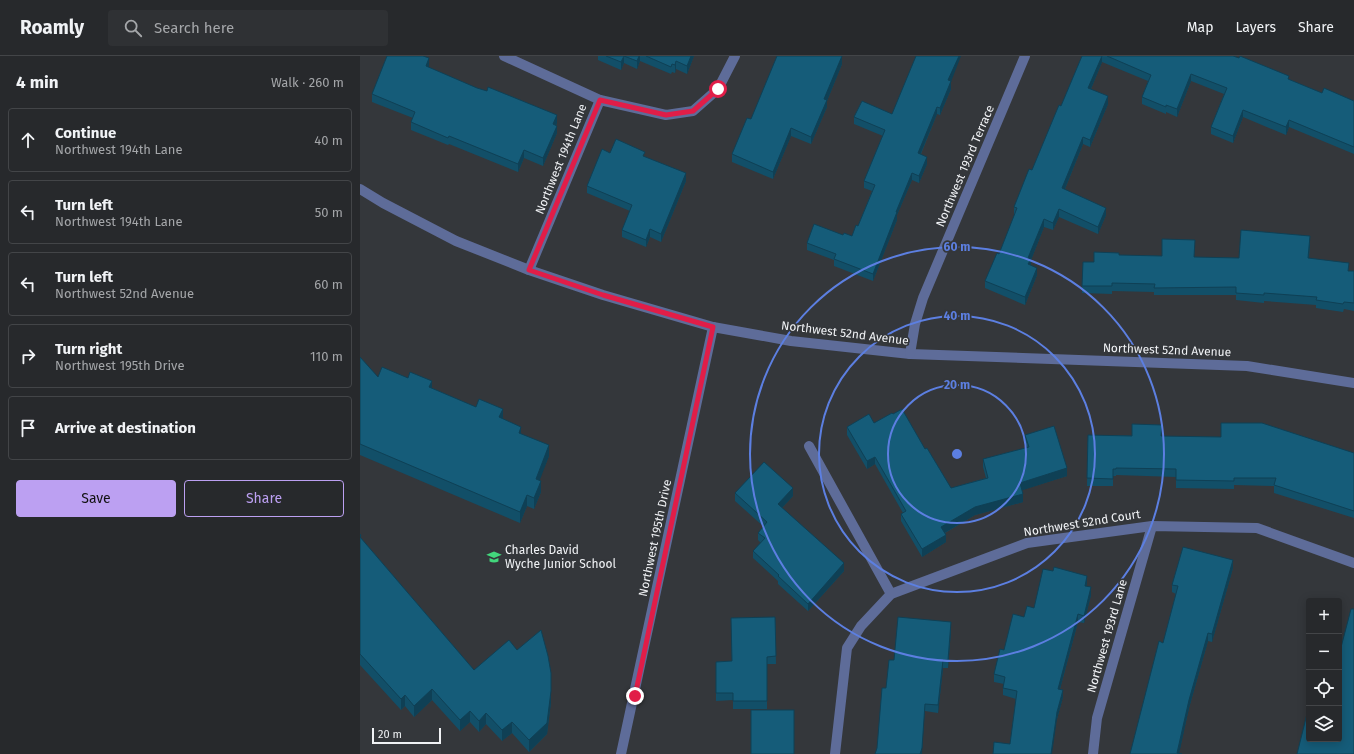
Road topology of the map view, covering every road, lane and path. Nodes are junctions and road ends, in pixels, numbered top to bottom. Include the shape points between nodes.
1 (504, 56) edge
2 (735, 56) edge
3 (1025, 56) edge
4 (600, 100) junction
5 (360, 189) edge
6 (529, 270) junction
7 (713, 327) junction
8 (910, 354) junction
9 (1354, 383) edge
10 (809, 446) dead end
11 (1152, 526) junction
12 (1354, 563) edge
13 (891, 594) junction
14 (621, 754) edge
15 (834, 754) edge
16 (1093, 754) edge

1 - 4 street
2 - 4 street, Northwest 194th Lane via 718,89 693,111 666,115
3 - 8 street, Northwest 193rd Terrace via 923,298
4 - 6 street, Northwest 194th Lane
5 - 6 street, Northwest 52nd Avenue via 456,240
6 - 7 street, Northwest 52nd Avenue
7 - 8 street, Northwest 52nd Avenue via 791,341
7 - 14 street, Northwest 195th Drive
8 - 9 street, Northwest 52nd Avenue via 1247,366
10 - 13 street
11 - 12 street, Northwest 52nd Court via 1257,528
11 - 13 street, Northwest 52nd Court via 1028,543
11 - 16 street, Northwest 193rd Lane via 1097,718
13 - 15 street via 861,626 847,648

